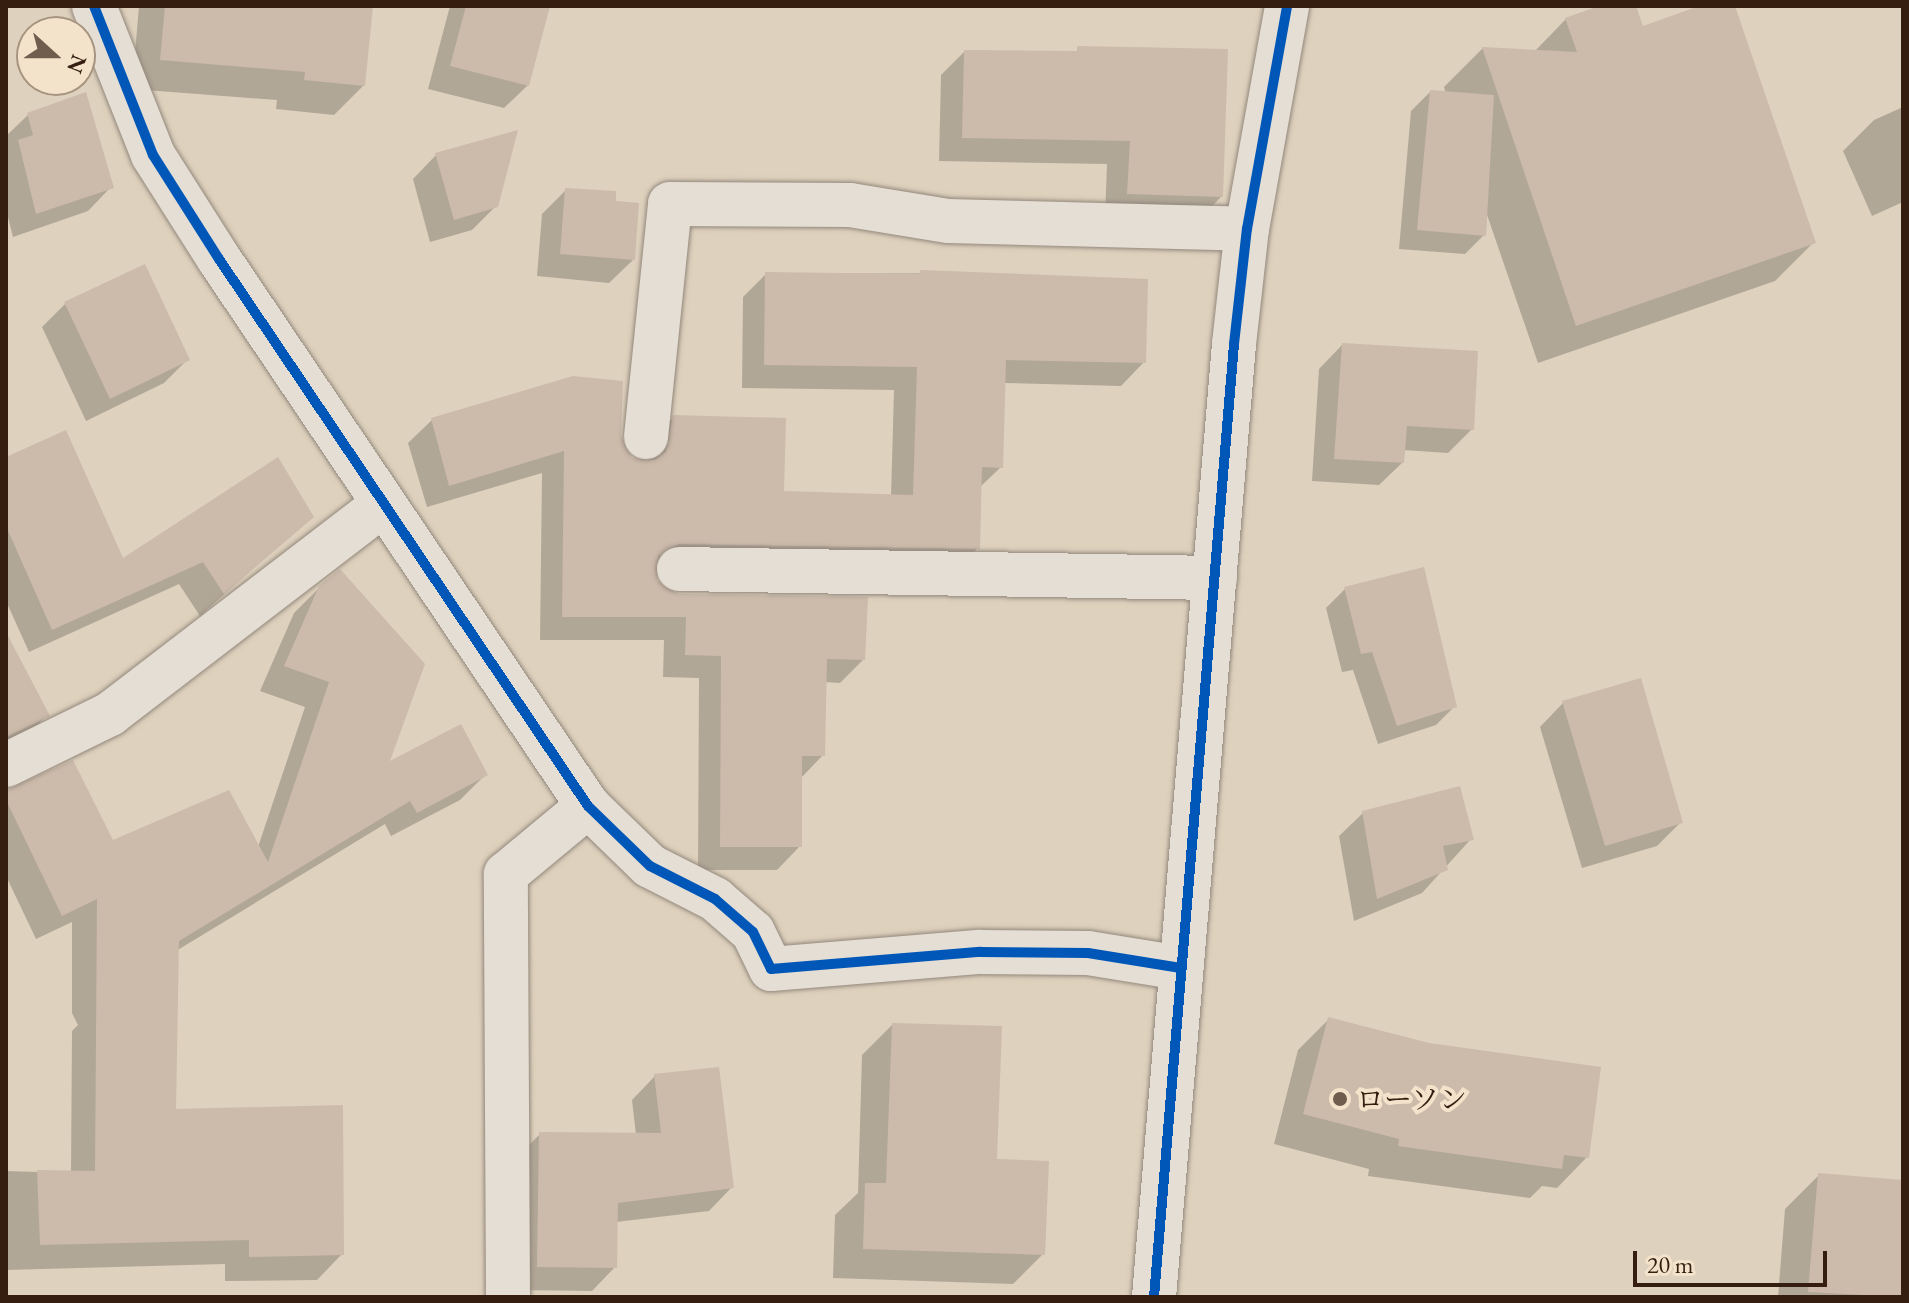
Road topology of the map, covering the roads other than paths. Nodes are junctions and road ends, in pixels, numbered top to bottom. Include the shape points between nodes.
1 (94, 6) edge
2 (1287, 6) edge
3 (1247, 229) junction
4 (646, 437) dead end
5 (384, 504) junction
6 (679, 569) dead end
7 (1215, 578) junction
8 (6, 765) edge
9 (588, 806) junction
10 (1181, 968) junction
11 (508, 1297) edge
12 (1154, 1297) edge

1 - 5 street via 153,155
2 - 3 street
3 - 4 street via 948,221 850,205 670,204
3 - 7 street
5 - 8 street via 110,714
5 - 9 street
6 - 7 street
7 - 10 street
9 - 10 street via 650,866 715,899 753,932 771,969 980,952 1088,953
9 - 11 street via 506,874
10 - 12 street

